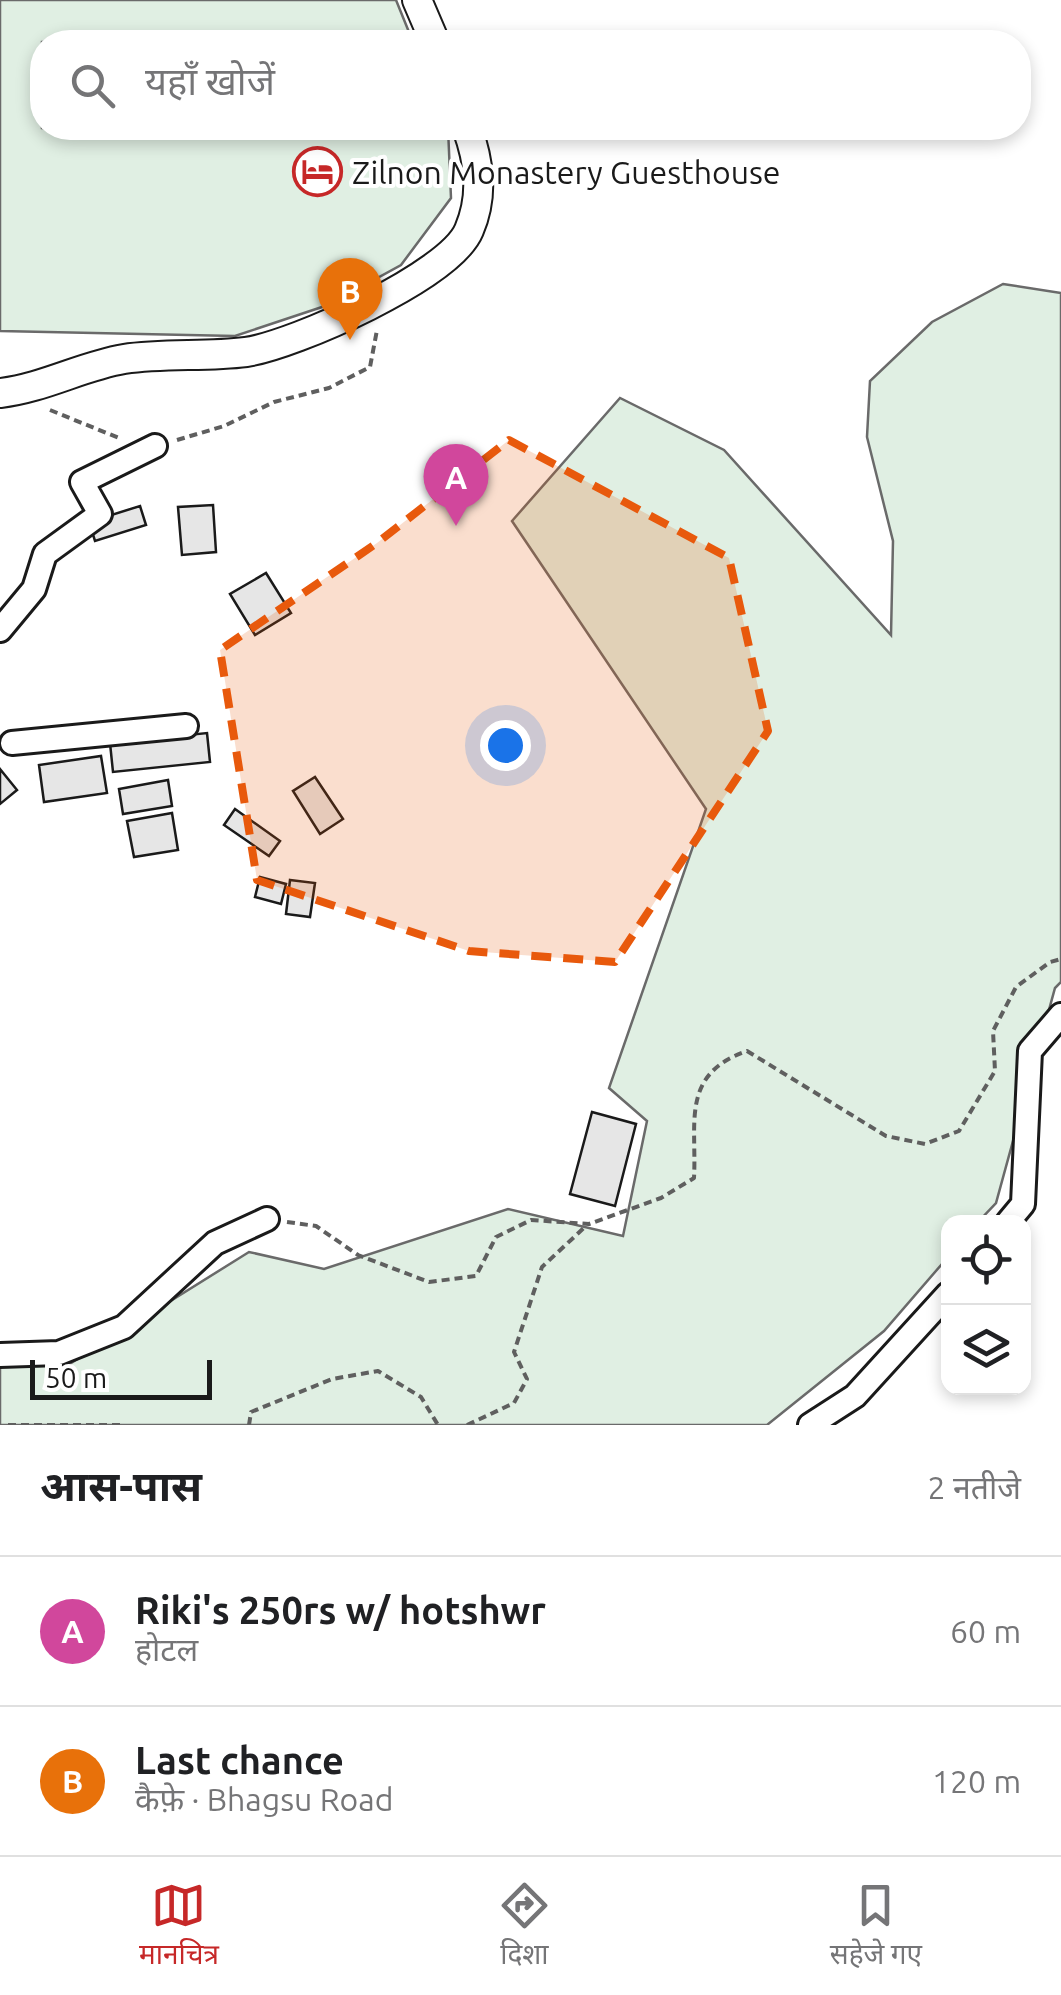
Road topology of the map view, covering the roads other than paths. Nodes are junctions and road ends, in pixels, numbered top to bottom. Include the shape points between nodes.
1 (417, 0) edge
2 (430, 30) edge
3 (472, 140) edge
4 (0, 393) edge
5 (156, 446) road end
6 (0, 630) edge
7 (186, 726) dead end
8 (4, 743) edge
9 (1061, 1015) edge
10 (1014, 1215) edge
11 (267, 1219) road end
12 (941, 1302) edge
13 (0, 1355) edge
14 (810, 1425) edge

1 - 2 street
3 - 4 street via 482,167 469,232 428,273 368,307 250,351 123,360 31,390
5 - 6 street via 82,482 100,514 45,554 34,589
7 - 8 street
9 - 10 street via 1030,1051 1023,1204
11 - 13 street via 214,1243 124,1327 58,1353
12 - 14 street via 855,1396

